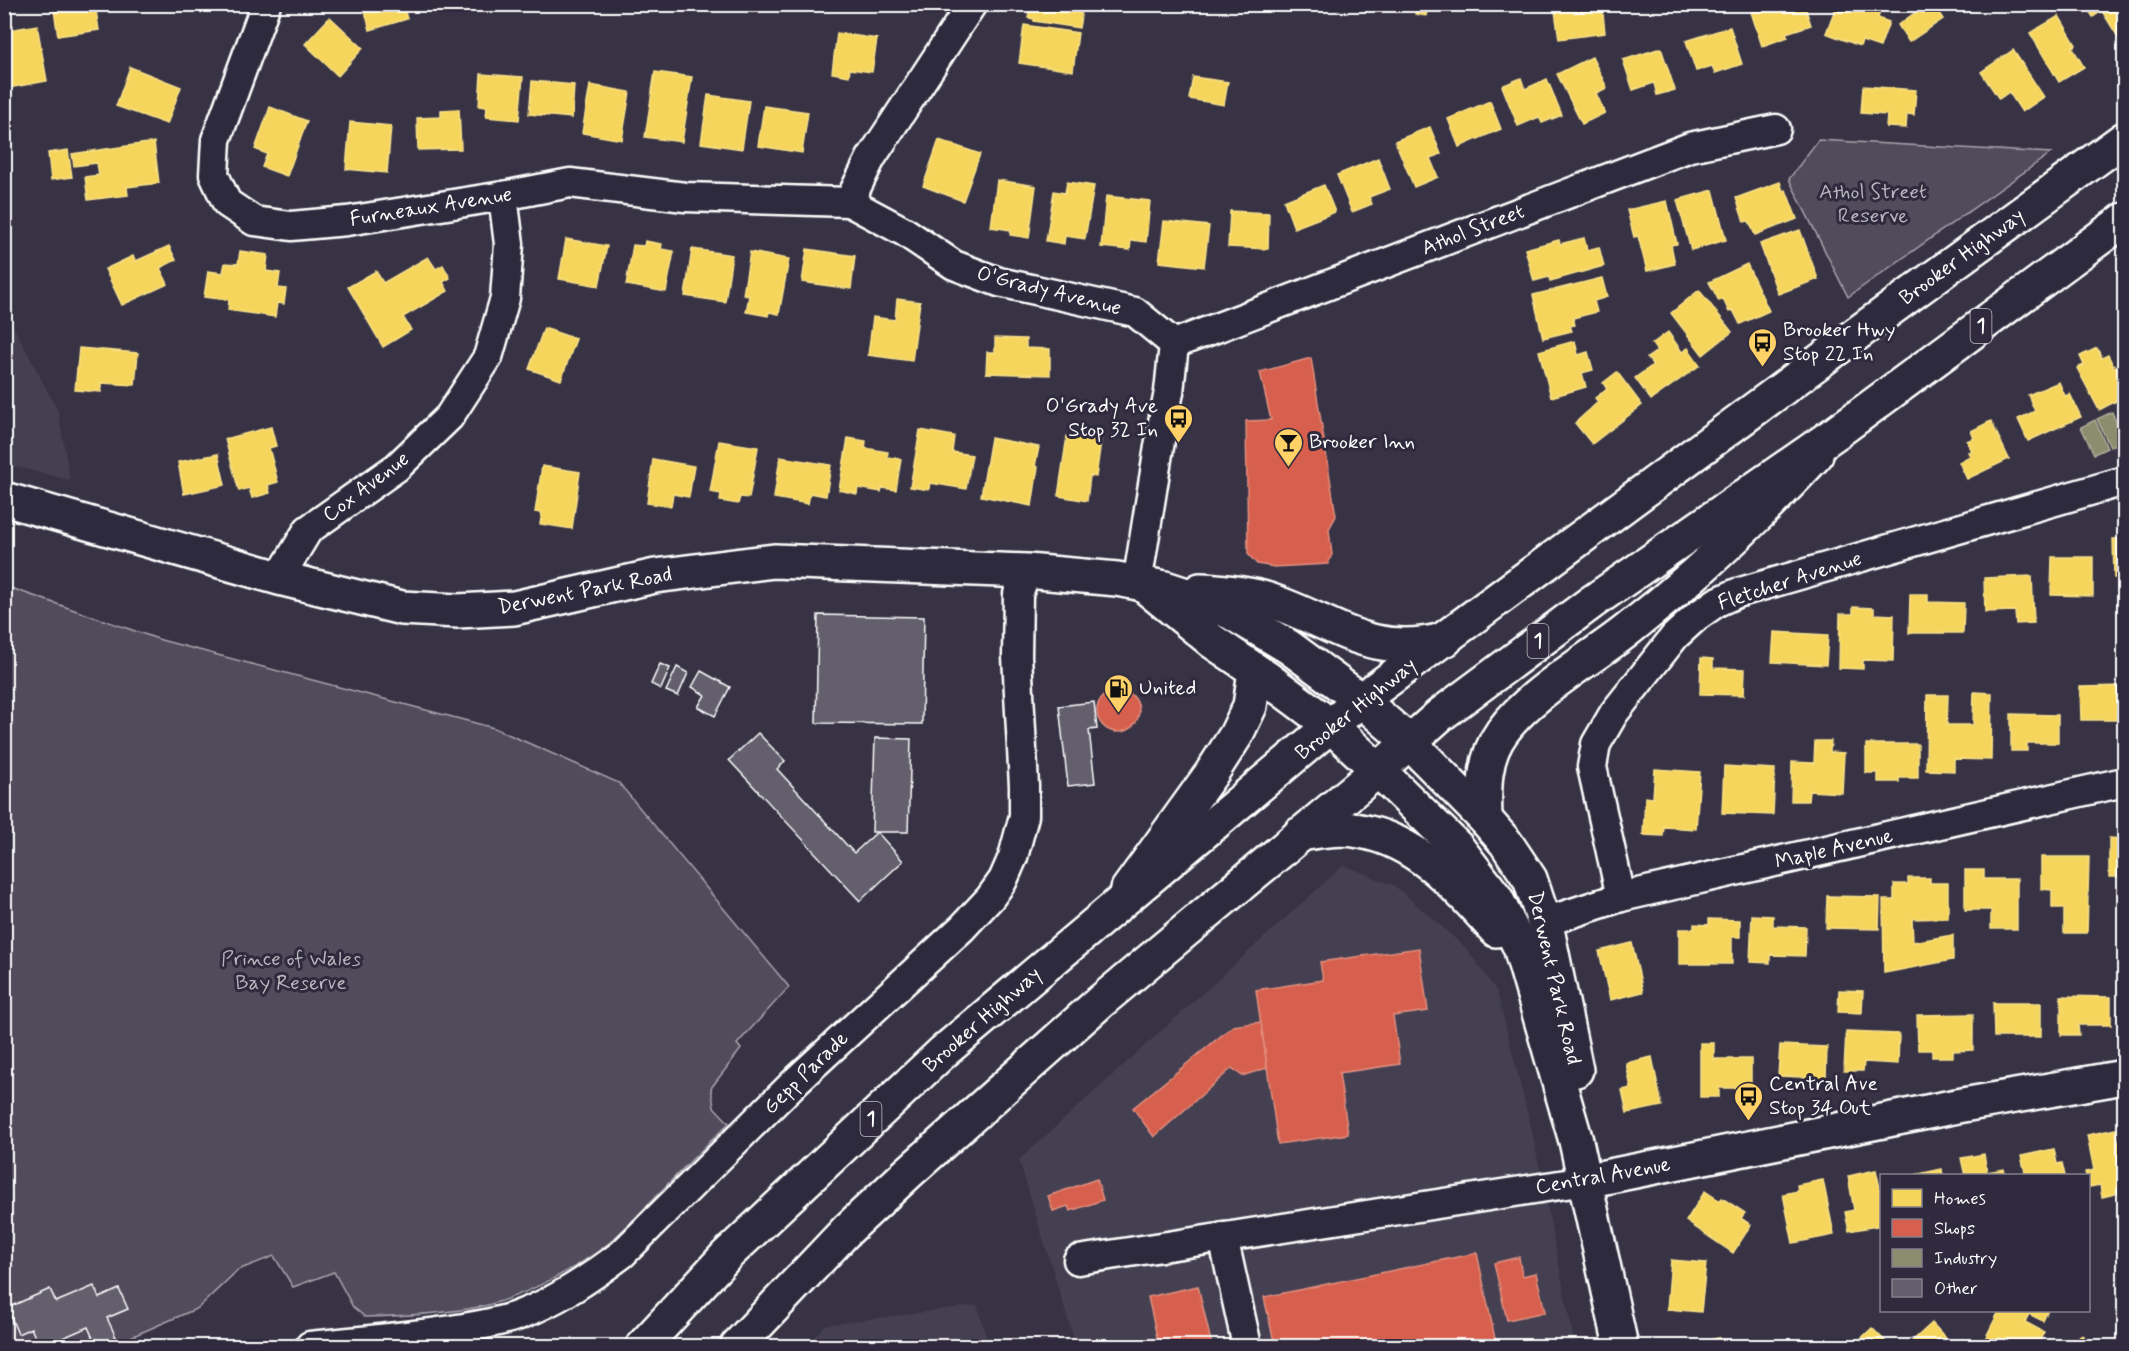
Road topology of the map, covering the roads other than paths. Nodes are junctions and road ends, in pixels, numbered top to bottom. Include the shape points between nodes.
1 (266, 4) edge
2 (972, 4) edge
3 (1776, 129) dead end
4 (2124, 139) edge
5 (503, 196) junction
6 (849, 202) junction
7 (2124, 220) edge
8 (1174, 344) junction
9 (1838, 432) junction
10 (2124, 482) edge
11 (4, 499) edge
12 (1027, 572) junction
13 (279, 578) junction
14 (1148, 586) junction
15 (1446, 639) junction
16 (1255, 671) junction
17 (1361, 700) junction
18 (1331, 726) junction
19 (1408, 741) junction
20 (1378, 770) junction
21 (2124, 782) edge
22 (1485, 819) junction
23 (1300, 834) junction
24 (1621, 897) junction
25 (1114, 908) junction
26 (1545, 922) junction
27 (1532, 985) junction
28 (2124, 1077) edge
29 (1576, 1141) junction
30 (1585, 1181) junction
31 (1223, 1237) junction
32 (1078, 1260) dead end
33 (310, 1347) edge
34 (643, 1347) edge
35 (737, 1347) edge
36 (1247, 1347) edge
37 (1622, 1347) edge

1 - 5 street, Furneaux Avenue via 216,140 214,175 227,203 254,221 291,226
2 - 6 street via 871,158
3 - 8 street, Athol Street via 1690,147
4 - 15 main road, Brooker Highway / 1
5 - 6 street, Furneaux Avenue via 570,183 685,197
5 - 13 street, Cox Avenue via 509,244 505,298 488,357 449,417 398,468 308,530
6 - 8 street, O'Grady Avenue via 905,232 954,265 999,282 1135,312
7 - 9 main road, 1
8 - 14 street
9 - 19 main road, 1 via 1601,596
9 - 22 main road via 1704,566 1512,720 1501,733 1487,765
10 - 24 street, Fletcher Avenue via 1737,593 1697,616 1674,636 1614,713 1596,744 1592,766
11 - 13 main road, Derwent Park Road
12 - 13 main road, Derwent Park Road via 774,561 655,576 514,608 458,611 402,608
12 - 14 main road, Derwent Park Road
12 - 33 street, Gepp Parade via 1018,594 1017,656 1024,816 1004,880 983,906 797,1080 622,1254 591,1277 518,1315 479,1325
14 - 15 main road via 1222,591 1267,599 1380,644 1412,645
14 - 16 main road, Derwent Park Road via 1212,641
14 - 17 main road, Derwent Park Road via 1208,602 1253,625 1289,646
15 - 17 main road, Brooker Highway / 1
16 - 18 main road, Derwent Park Road
16 - 25 main road via 1250,706 1236,735
17 - 18 main road, Brooker Highway / 1
17 - 19 main road, Derwent Park Road
18 - 20 main road, Derwent Park Road
18 - 25 main road, Brooker Highway / 1
19 - 20 main road, 1
19 - 22 main road, Derwent Park Road
20 - 23 main road, 1
20 - 27 main road, Derwent Park Road via 1457,847 1496,898 1520,947
21 - 24 street, Maple Avenue
22 - 26 main road, Derwent Park Road via 1530,879
23 - 27 main road via 1360,831 1391,840 1416,854 1457,886 1506,942
23 - 35 main road, 1 via 1100,1002 908,1173 847,1230
24 - 26 street, Maple Avenue
25 - 34 main road, Brooker Highway / 1 via 942,1052 727,1255
26 - 29 main road, Derwent Park Road via 1579,1083
27 - 29 main road, Derwent Park Road
28 - 30 main road, Central Avenue via 1957,1106
29 - 30 main road, Derwent Park Road
30 - 31 street, Central Avenue
30 - 37 main road, Derwent Park Road
31 - 32 street, Central Avenue
31 - 36 street

